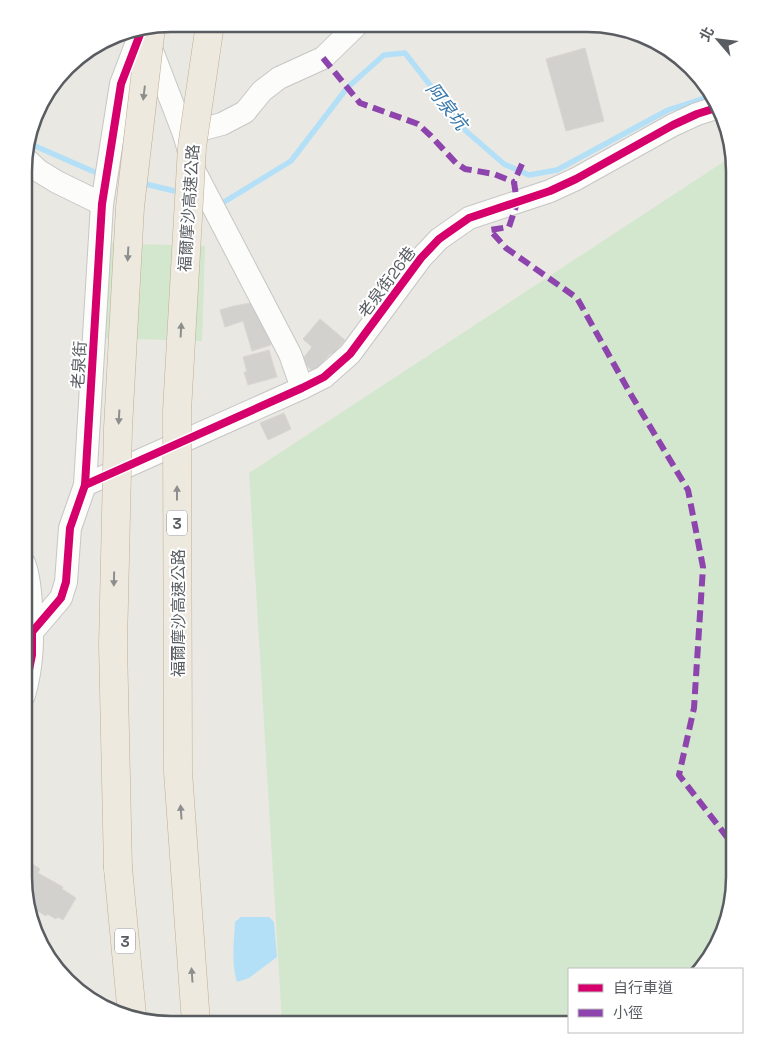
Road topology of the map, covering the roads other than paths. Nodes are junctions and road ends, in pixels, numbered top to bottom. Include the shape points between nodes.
1 (209, 33) edge
2 (349, 33) edge
3 (151, 34) edge
4 (144, 35) edge
5 (139, 36) edge
6 (711, 110) edge
7 (184, 134) junction
8 (33, 165) edge
9 (102, 204) junction
10 (302, 388) junction
11 (85, 485) junction
12 (32, 632) joint
13 (32, 655) edge
14 (118, 868) junction
15 (119, 1005) edge
16 (132, 1010) edge
17 (195, 1016) edge

17 -> 1 highway, 福爾摩沙高速公路 / 3, bridge via 178,772 177,411 192,147
2 - 7 street via 323,58 279,78 262,91 244,112 222,124
3 -> 14 highway, 3, bridge via 130,207 118,428 113,645
4 - 7 street
5 - 9 street, 老泉街 via 122,84
6 - 10 street, 老泉街26巷 via 673,125 550,191 469,218 439,239 421,258 350,354 324,377
7 - 10 street via 198,179 290,354
8 - 9 street
9 - 11 street, 老泉街
10 - 11 street, 老泉街26巷
11 - 12 street, 老泉街 via 70,528 66,582 61,598
12 - 13 street
14 - 15 highway
14 - 16 highway, 3

